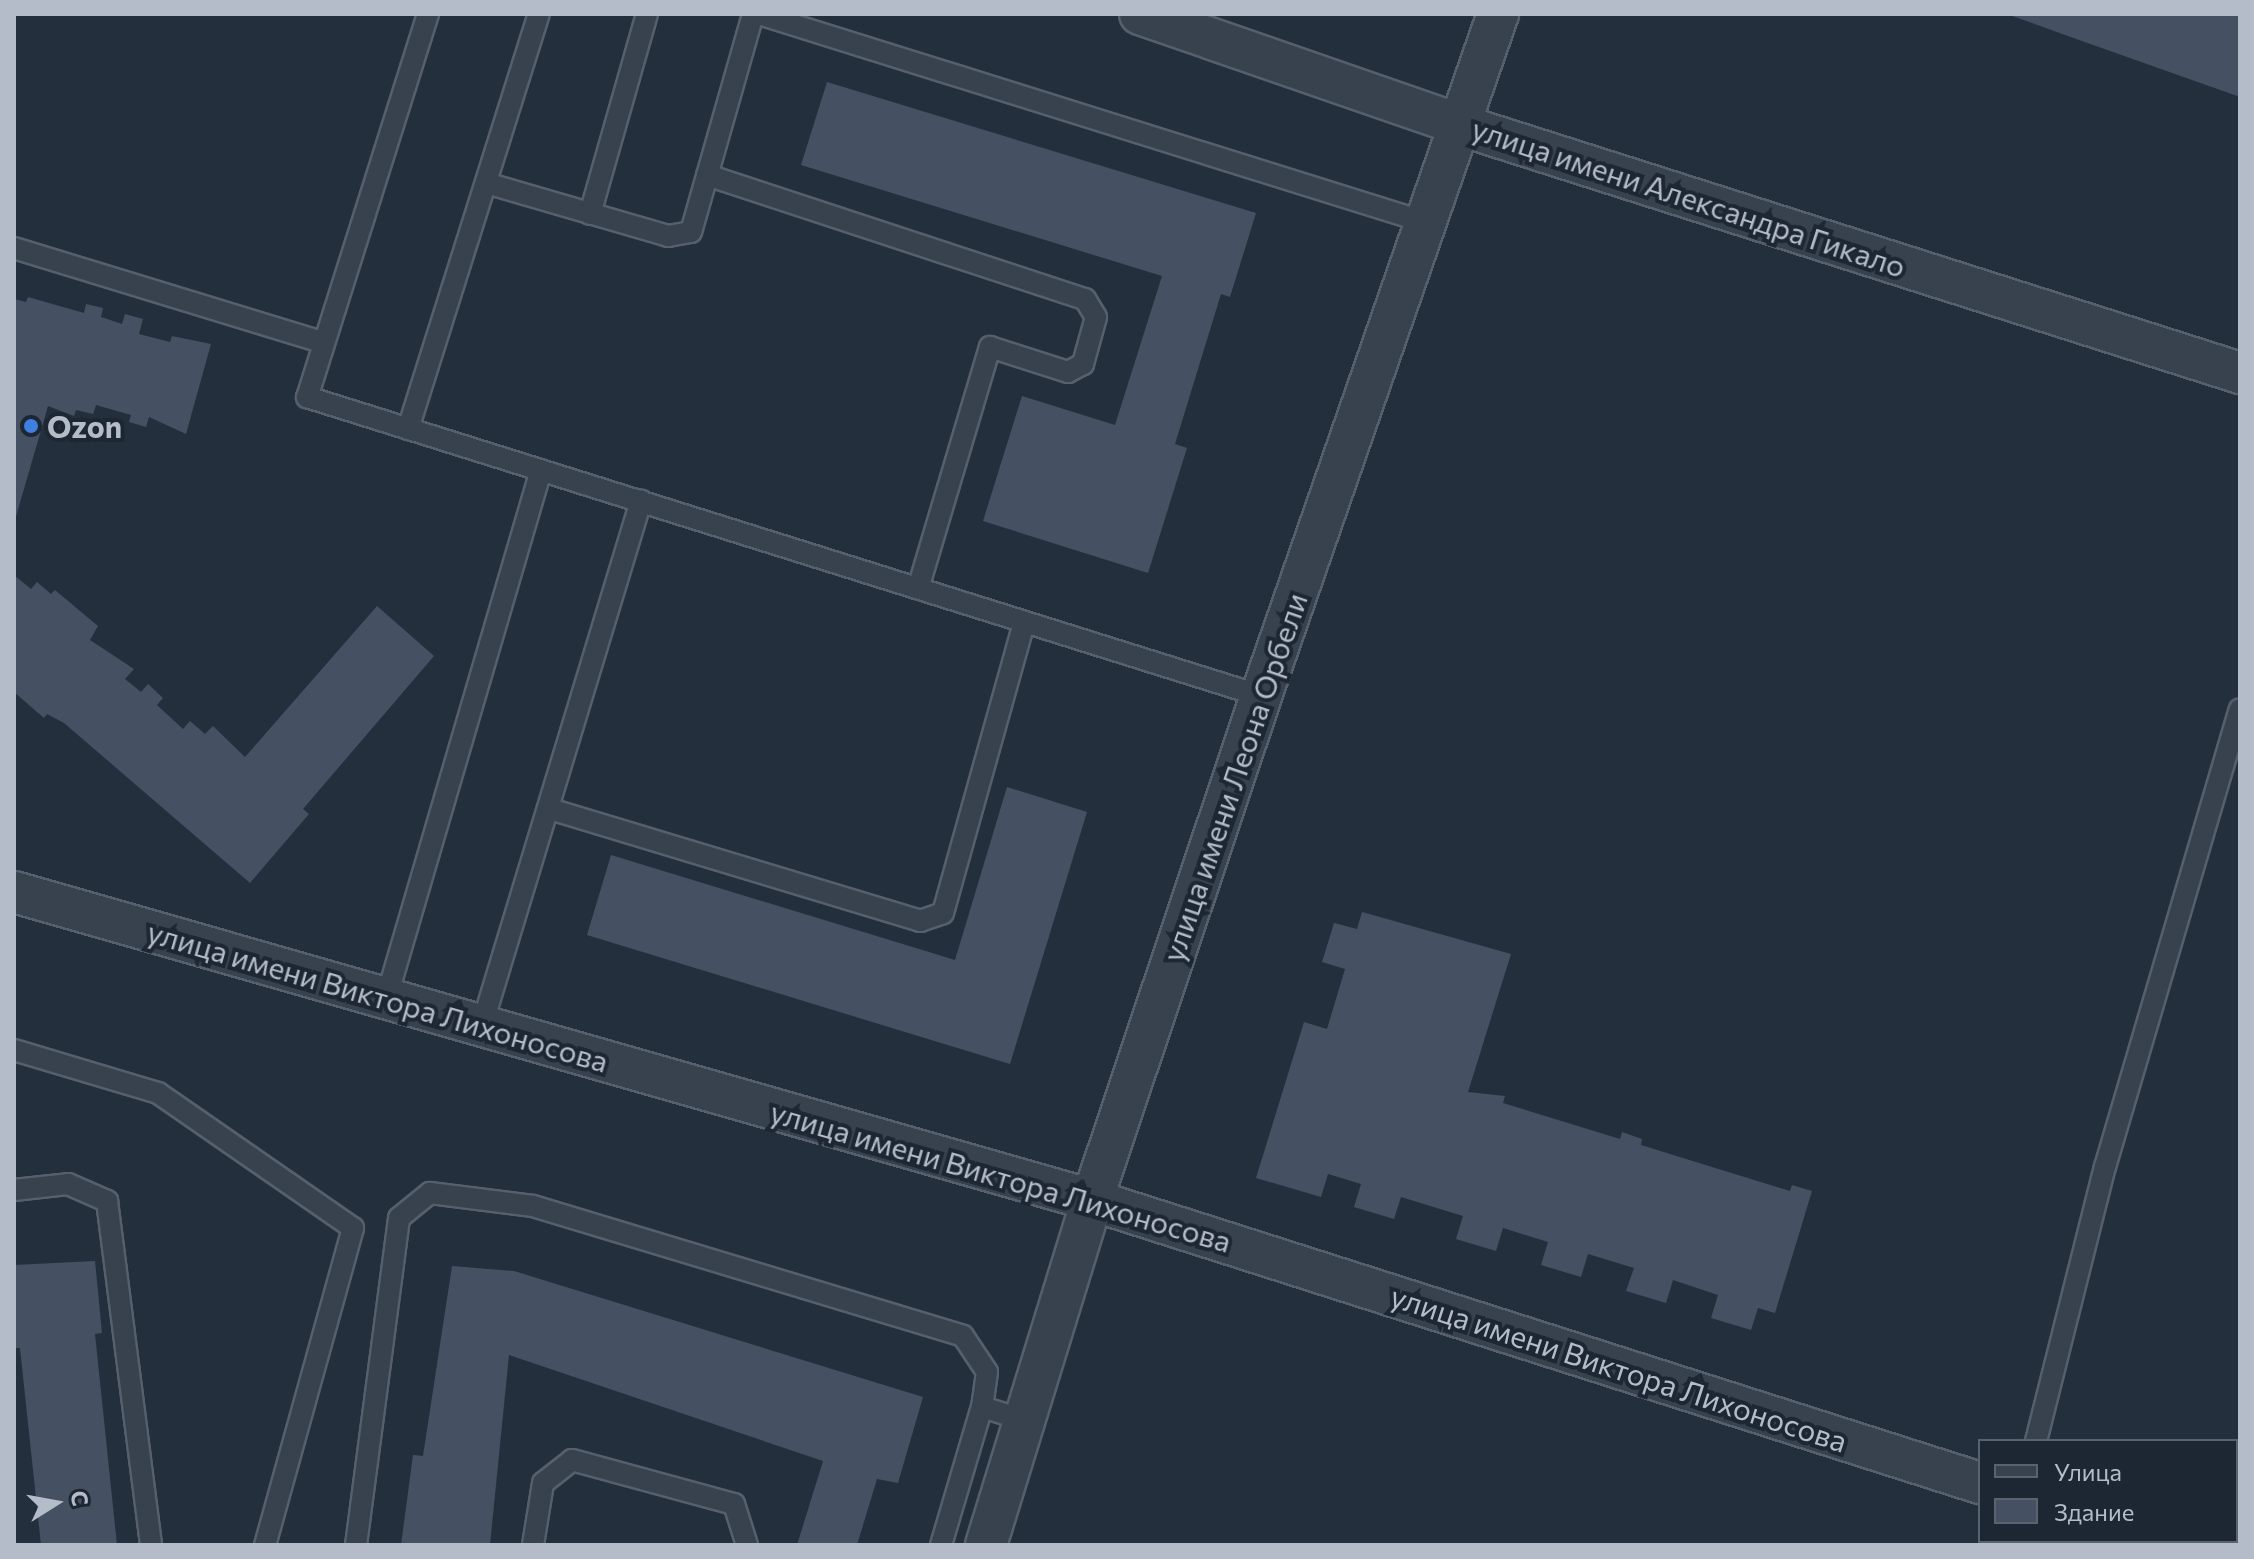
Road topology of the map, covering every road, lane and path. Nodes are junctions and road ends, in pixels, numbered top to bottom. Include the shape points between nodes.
1 (428, 14) edge
2 (539, 14) edge
3 (647, 14) edge
4 (756, 14) edge
5 (1140, 14) edge
6 (1498, 14) edge
7 (1457, 124) junction
8 (707, 175) junction
9 (486, 183) junction
10 (590, 214) junction
11 (1421, 221) junction
12 (14, 248) edge
13 (324, 343) junction
14 (2240, 373) edge
15 (408, 429) junction
16 (541, 470) junction
17 (641, 501) junction
18 (918, 588) junction
19 (1024, 622) junction
20 (1261, 696) junction
21 (2240, 709) edge
22 (550, 809) junction
23 (14, 892) edge
24 (387, 996) junction
25 (482, 1025) junction
26 (14, 1050) edge
27 (14, 1190) edge
28 (1092, 1200) junction
29 (982, 1407) junction
30 (1024, 1420) junction
31 (2037, 1439) edge
32 (1978, 1482) edge
33 (151, 1545) edge
34 (265, 1545) edge
35 (356, 1545) edge
36 (533, 1545) edge
37 (747, 1545) edge
38 (941, 1545) edge
39 (986, 1545) edge

1 - 13 lane
2 - 9 lane
3 - 10 lane
4 - 8 lane
4 - 11 lane
5 - 7 street, улица имени Александра Гикало
6 - 7 street, улица имени Леона Орбели
7 - 11 street, улица имени Леона Орбели
7 - 14 street, улица имени Александра Гикало
8 - 10 lane via 691,232 668,236
8 - 18 lane via 1085,299 1096,317 1083,364 1068,372 990,347
9 - 10 lane
9 - 15 lane
11 - 20 street, улица имени Леона Орбели
12 - 13 lane
13 - 15 lane via 307,397
15 - 16 lane
16 - 17 lane
16 - 24 lane
17 - 18 lane
17 - 22 lane
18 - 19 lane
19 - 20 lane
19 - 22 lane via 943,913 920,921
20 - 28 street, улица имени Леона Орбели
21 - 31 lane via 2105,1167
22 - 25 lane
23 - 24 street, улица имени Виктора Лихоносова
24 - 25 street, улица имени Виктора Лихоносова
25 - 28 street, улица имени Виктора Лихоносова
26 - 34 lane via 158,1093 353,1228
27 - 33 lane via 68,1184 107,1201
28 - 30 street, улица имени Леона Орбели
28 - 32 street, улица имени Виктора Лихоносова
29 - 30 lane
29 - 35 lane via 987,1372 963,1336 533,1206 430,1193 399,1218
29 - 38 lane
30 - 39 street, улица имени Леона Орбели
36 - 37 lane via 543,1483 572,1460 734,1504

